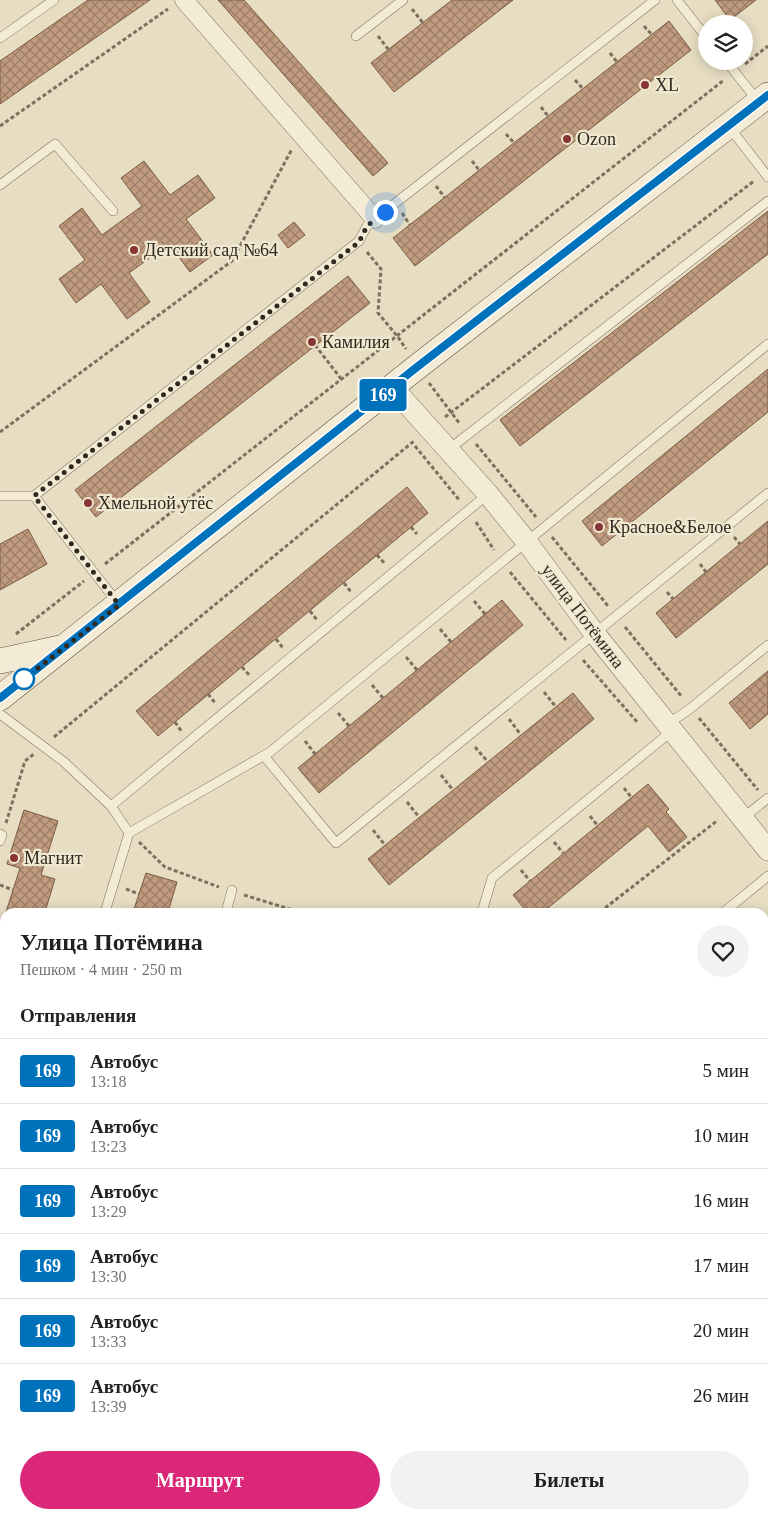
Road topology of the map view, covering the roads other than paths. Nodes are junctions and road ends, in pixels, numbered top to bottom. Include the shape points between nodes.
1 (54, 0) edge
2 (403, 0) edge
3 (655, 0) edge
4 (677, 0) edge
5 (179, 3) edge
6 (698, 27) edge
7 (356, 36) dead end
8 (0, 38) edge
9 (733, 70) edge
10 (763, 99) edge
11 (728, 126) junction
12 (766, 175) edge
13 (0, 185) edge
14 (768, 201) edge
15 (113, 211) dead end
16 (375, 219) junction
17 (768, 344) edge
18 (392, 387) junction
19 (447, 450) junction
20 (768, 493) edge
21 (488, 494) junction
22 (0, 496) edge
23 (34, 496) junction
24 (526, 541) junction
25 (119, 605) junction
26 (594, 634) junction
27 (768, 645) edge
28 (65, 647) junction
29 (0, 661) edge
30 (0, 698) edge
31 (0, 714) edge
32 (665, 733) junction
33 (264, 756) junction
34 (768, 798) edge
35 (111, 806) junction
36 (733, 823) junction
37 (129, 833) junction
38 (768, 850) edge
39 (768, 876) edge
40 (232, 891) road end
41 (106, 908) edge
42 (227, 908) edge
43 (483, 908) edge
44 (729, 908) edge

1 - 8 lane
2 - 7 lane
3 - 16 lane
4 - 6 lane
5 - 16 street via 301,133
9 - 10 lane
10 - 11 main road
11 - 12 lane
11 - 18 main road
13 - 15 lane via 55,144
14 - 19 lane
16 - 23 lane via 367,226 359,242
17 - 24 lane
18 - 19 street, улица Потёмина
18 - 25 main road
19 - 21 street, улица Потёмина
20 - 26 lane
21 - 24 street, улица Потёмина
21 - 35 lane
22 - 23 lane
23 - 25 lane
24 - 26 street, улица Потёмина
24 - 33 lane
25 - 28 main road
26 - 32 street, улица Потёмина
26 - 33 lane via 336,844
27 - 32 lane
28 - 29 main road
28 - 30 main road
31 - 35 lane via 64,761
32 - 36 street, улица Потёмина
32 - 43 lane via 492,878
33 - 37 lane
34 - 36 lane
35 - 37 lane
36 - 38 street, улица Потёмина
37 - 41 lane
39 - 44 lane
40 - 42 lane

